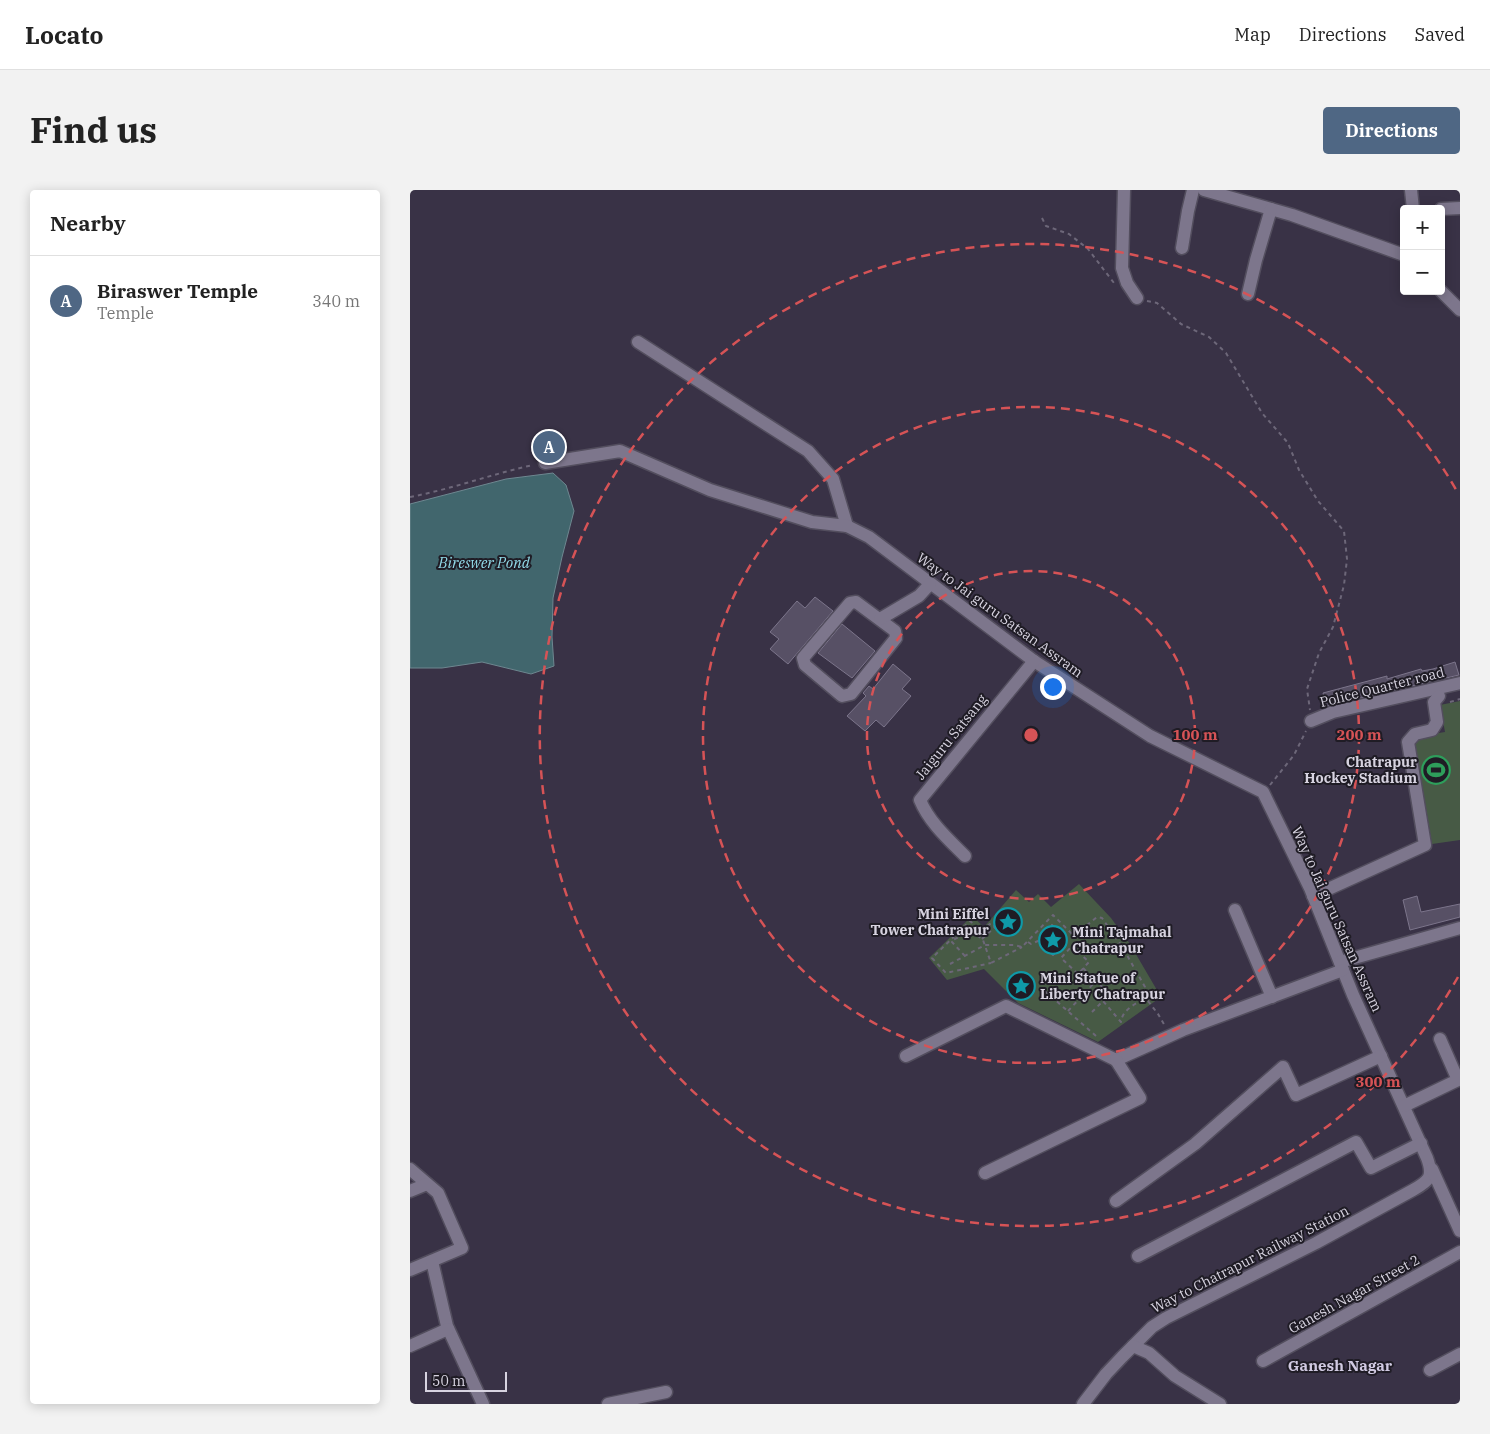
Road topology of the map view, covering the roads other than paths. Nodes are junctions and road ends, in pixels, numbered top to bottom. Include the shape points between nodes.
1 (1124, 190) edge
2 (1193, 190) edge
3 (1204, 190) edge
4 (1411, 190) edge
5 (1413, 205) edge
6 (1460, 208) edge
7 (1271, 209) junction
8 (1445, 209) edge
9 (1182, 248) dead end
10 (1400, 254) edge
11 (1248, 294) dead end
12 (1445, 295) edge
13 (1137, 298) road end
14 (1460, 310) edge
15 (638, 342) dead end
16 (545, 463) road end
17 (847, 526) junction
18 (930, 584) junction
19 (880, 619) junction
20 (1034, 661) junction
21 (1460, 683) edge
22 (1439, 696) dead end
23 (1311, 721) road end
24 (965, 856) dead end
25 (1313, 896) junction
26 (1235, 910) dead end
27 (1460, 928) edge
28 (1342, 966) junction
29 (1272, 997) junction
30 (1440, 1039) dead end
31 (906, 1056) dead end
32 (1381, 1056) junction
33 (1116, 1060) junction
34 (1404, 1106) junction
35 (1420, 1143) junction
36 (410, 1169) edge
37 (1432, 1169) junction
38 (985, 1174) dead end
39 (427, 1184) junction
40 (410, 1192) edge
41 (1116, 1201) dead end
42 (1460, 1231) edge
43 (1460, 1252) edge
44 (1138, 1256) dead end
45 (432, 1261) junction
46 (410, 1270) edge
47 (448, 1329) junction
48 (410, 1346) edge
49 (1133, 1346) junction
50 (1460, 1354) edge
51 (1263, 1362) dead end
52 (1430, 1370) dead end
53 (666, 1392) dead end
54 (482, 1404) edge
55 (608, 1404) edge
56 (1084, 1404) edge
57 (1220, 1404) edge

1 - 13 street via 1122,268
2 - 9 street
3 - 7 street
4 - 5 street
6 - 8 street
7 - 10 street
7 - 11 street
12 - 14 street
15 - 17 street via 808,451 834,479
16 - 17 street via 620,451 710,490 812,522
17 - 18 street, Way to Jai guru Satsan Assram via 868,537
18 - 19 street via 919,596
18 - 20 street, Way to Jai guru Satsan Assram
19 - 19 street via 856,602 850,603 803,658 805,665 842,696 851,694 896,638 895,632
20 - 24 street, Jaiguru Satsang via 920,800 938,829
20 - 25 street, Way to Jai guru Satsan Assram via 1150,736 1264,792
21 - 23 street, Police Quarter road via 1333,712
22 - 25 street via 1434,702 1437,722 1432,730 1415,734 1408,742 1425,844
25 - 28 street, Way to Jai guru Satsan Assram
26 - 29 street
27 - 28 street
28 - 29 street
28 - 32 street, Way to Jai guru Satsan Assram
29 - 33 street
30 - 34 street via 1458,1080
31 - 33 street via 1006,1006
32 - 34 street, Way to Jai guru Satsan Assram
32 - 41 street via 1296,1095 1283,1067 1195,1144
33 - 38 street via 1140,1098
34 - 35 street, Way to Jai guru Satsan Assram
35 - 37 street, Way to Jai guru Satsan Assram
35 - 44 street via 1371,1168 1356,1142
36 - 39 street
37 - 42 street, Way to Jai guru Satsan Assram
37 - 49 street, Way to Chatrapur Railway Station via 1426,1182 1316,1243 1166,1318
39 - 40 street
39 - 45 street via 438,1193 462,1248
43 - 51 street, Ganesh Nagar Street 2
45 - 46 street
45 - 47 street
47 - 48 street
47 - 54 street
49 - 56 street, Way to Chatrapur Railway Station via 1106,1374
49 - 57 street via 1149,1353 1175,1376
50 - 52 street
53 - 55 street

